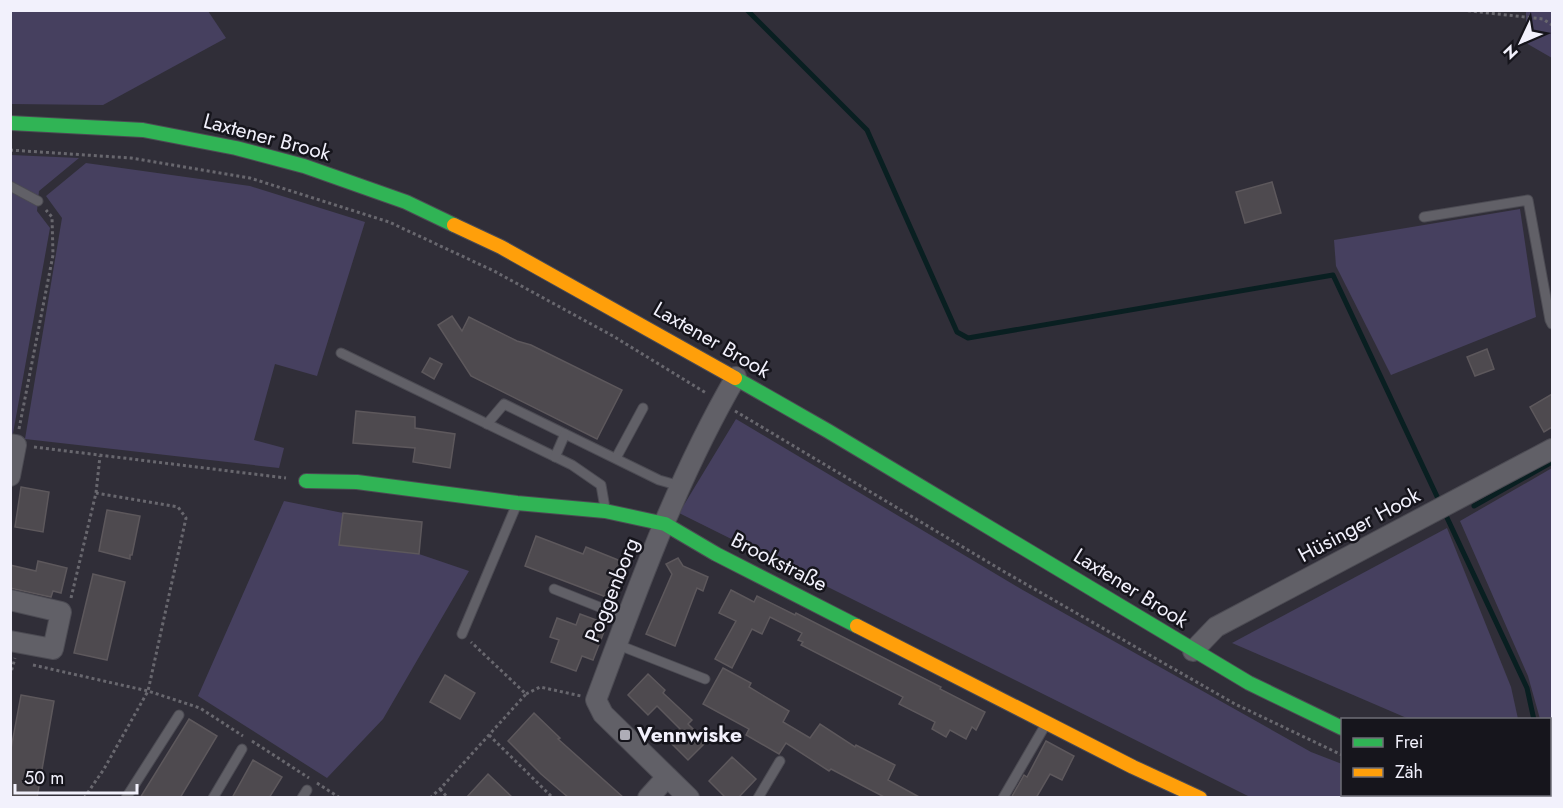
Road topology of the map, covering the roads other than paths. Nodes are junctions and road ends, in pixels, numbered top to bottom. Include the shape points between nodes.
1 (10, 123) edge
2 (10, 186) edge
3 (38, 201) road end
4 (1424, 217) dead end
5 (1552, 324) edge
6 (340, 353) dead end
7 (736, 377) junction
8 (643, 408) dead end
9 (488, 424) junction
10 (565, 434) junction
11 (13, 445) edge
12 (1552, 449) edge
13 (555, 457) junction
14 (616, 459) junction
15 (10, 476) edge
16 (306, 481) road end
17 (680, 486) junction
18 (517, 502) junction
19 (605, 511) junction
20 (665, 524) junction
21 (554, 589) dead end
22 (10, 600) edge
23 (627, 618) junction
24 (462, 634) road end
25 (10, 641) edge
26 (616, 644) junction
27 (1193, 651) junction
28 (705, 680) dead end
29 (179, 715) dead end
30 (1047, 722) junction
31 (1341, 728) edge
32 (242, 749) dead end
33 (780, 761) dead end
34 (667, 777) junction
35 (126, 798) edge
36 (213, 798) edge
37 (648, 798) edge
38 (689, 798) edge
39 (758, 798) edge
40 (1003, 798) edge
41 (1200, 798) edge

1 - 7 street, Laxtener Brook via 143,130 304,166 406,202 501,248
2 - 3 lane
4 - 5 lane via 1528,200
6 - 9 lane
7 - 17 street, Poggenborg
7 - 27 street, Laxtener Brook
8 - 14 lane
9 - 10 lane via 504,404
9 - 13 lane
10 - 13 lane
10 - 14 lane
11 - 15 street
12 - 27 street, Hüsinger Hook via 1216,627
13 - 19 lane via 601,485
14 - 17 lane
16 - 18 street, Brookstraße via 357,482
17 - 20 street, Poggenborg
18 - 19 street, Brookstraße
18 - 24 lane
19 - 20 street, Brookstraße
20 - 23 street, Poggenborg
20 - 30 street, Brookstraße via 716,554
21 - 23 lane
22 - 25 street via 61,612 53,649
23 - 26 street, Poggenborg
26 - 28 lane
26 - 34 street, Poggenborg via 596,700 603,714
27 - 31 street, Laxtener Brook
29 - 35 lane
30 - 40 lane
30 - 41 street, Brookstraße
32 - 36 lane
33 - 39 lane
34 - 37 street
34 - 38 street

